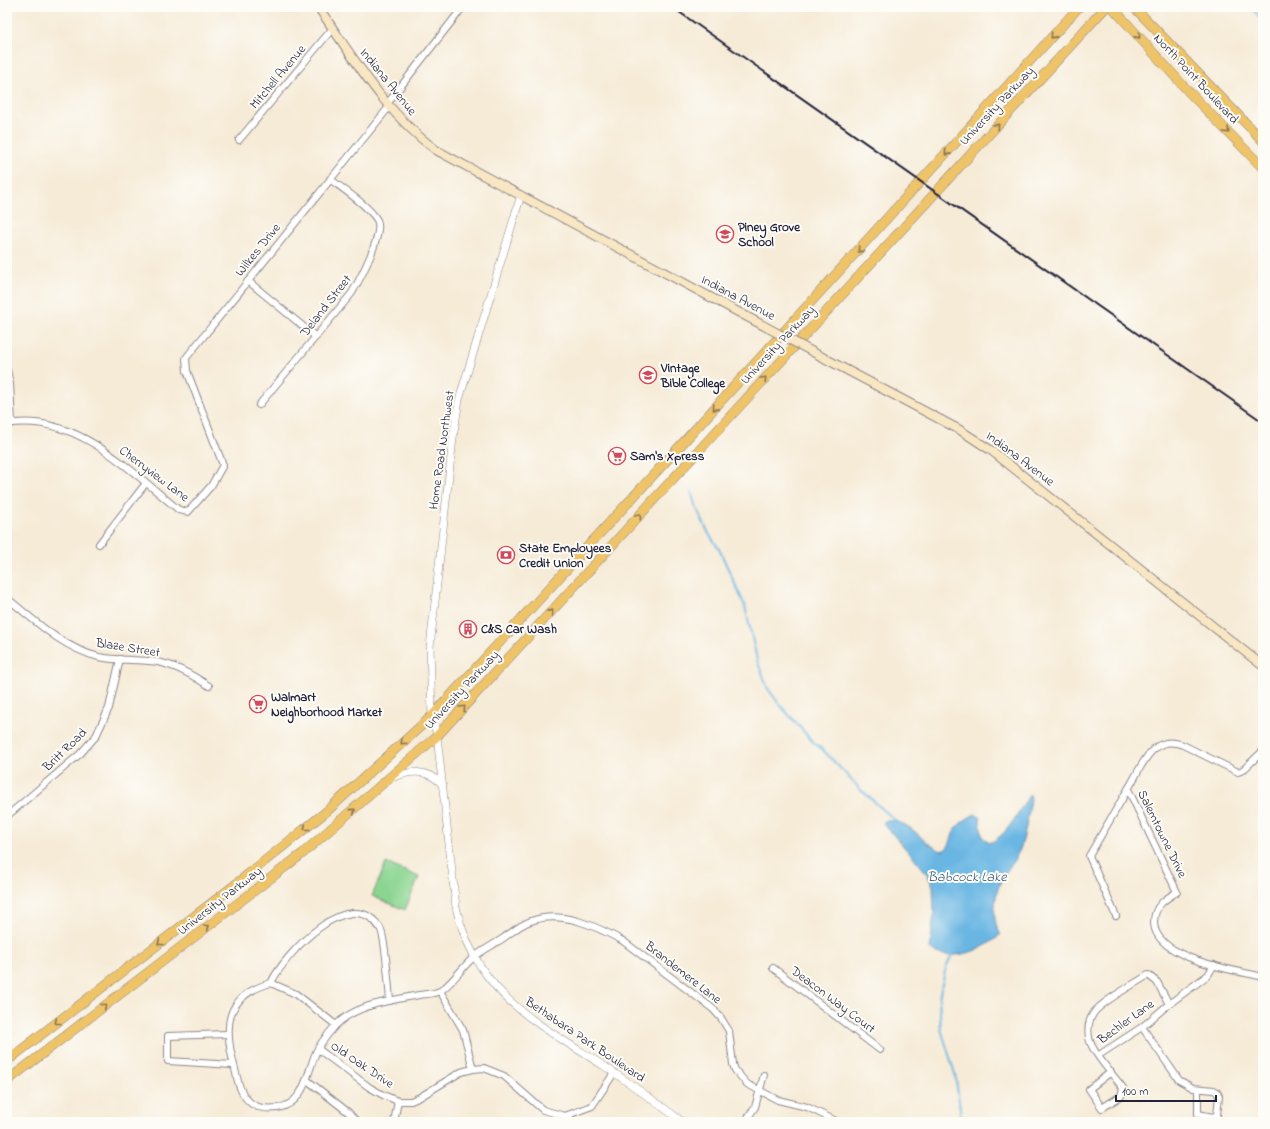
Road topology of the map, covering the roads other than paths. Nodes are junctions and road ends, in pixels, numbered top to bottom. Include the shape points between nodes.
1 (318, 7) edge
2 (463, 7) edge
3 (1079, 7) edge
4 (1106, 7) edge
5 (1112, 7) edge
6 (1134, 7) edge
7 (333, 28) junction
8 (388, 106) junction
9 (239, 140) dead end
10 (1263, 141) edge
11 (1263, 168) edge
12 (330, 179) junction
13 (521, 195) junction
14 (248, 280) junction
15 (316, 337) junction
16 (7, 370) edge
17 (259, 405) dead end
18 (206, 419) joint
19 (10, 424) edge
20 (146, 483) junction
21 (99, 544) dead end
22 (7, 598) edge
23 (120, 659) junction
24 (1263, 666) edge
25 (209, 686) dead end
26 (432, 716) junction
27 (437, 736) junction
28 (1263, 751) edge
29 (389, 778) junction
30 (442, 784) junction
31 (1128, 789) junction
32 (7, 816) edge
33 (1116, 916) dead end
34 (474, 957) junction
35 (1214, 965) junction
36 (773, 968) dead end
37 (1263, 977) edge
38 (272, 983) junction
39 (440, 991) junction
40 (390, 1001) junction
41 (1169, 1004) junction
42 (336, 1025) junction
43 (1142, 1027) junction
44 (228, 1034) junction
45 (318, 1048) junction
46 (880, 1050) dead end
47 (1099, 1055) junction
48 (7, 1061) edge
49 (234, 1065) junction
50 (473, 1069) junction
51 (1111, 1072) junction
52 (614, 1073) junction
53 (764, 1075) dead end
54 (306, 1080) junction
55 (7, 1081) edge
56 (1198, 1089) junction
57 (760, 1091) junction
58 (398, 1101) junction
59 (566, 1119) edge
60 (357, 1122) edge
61 (394, 1122) edge
62 (576, 1122) edge
63 (684, 1122) edge
64 (745, 1122) edge
65 (838, 1122) edge

1 - 7 main road, Indiana Avenue
2 - 8 street, Wilkes Drive
3 -> 26 main road, University Parkway
27 -> 4 main road, University Parkway
5 -> 11 main road, North Point Boulevard via 1188,91
6 - 10 main road, North Point Boulevard
7 - 8 main road, Indiana Avenue
7 - 9 street, Mitchell Avenue
8 - 12 street, Wilkes Drive
8 - 13 main road, Indiana Avenue via 410,129 436,150
12 - 14 street, Wilkes Drive
12 - 15 street, Deland Street via 366,208 377,221 379,232 362,277
13 - 24 main road, Indiana Avenue, bridge via 960,430 992,451
13 - 26 street, Home Road Northwest via 459,400 430,647
14 - 15 street
14 - 18 street, Wilkes Drive via 186,358 188,371
15 - 17 street, Deland Street
16 - 19 street via 10,384
18 - 20 street, Cherryview Lane via 223,465 211,486 188,512 179,510
19 - 20 street, Cherryview Lane via 31,423 69,430 86,438
20 - 21 street
22 - 23 street, Blaze Street via 61,640 94,655
23 - 25 street, Blaze Street via 158,662 186,672
23 - 32 street, Britt Road via 109,708 96,736 80,754
26 - 27 street, Home Road Northwest
26 -> 48 main road, University Parkway via 327,812
27 - 29 main road, University Parkway
27 - 30 street, Bethabara Park Boulevard
28 - 31 street, Salemtowne Drive via 1238,772 1183,745 1175,742 1162,743 1150,753
29 - 30 street via 402,774 425,773 432,775
55 -> 29 main road, University Parkway via 302,854
30 - 34 street, Bethabara Park Boulevard via 456,907 461,929
31 - 33 street via 1089,856
31 - 35 street, Salemtowne Drive via 1177,892 1164,900 1155,912 1156,932 1163,943 1188,958
34 - 39 street, Brandemere Lane
34 - 52 street, Bethabara Park Boulevard via 495,987 513,1006
34 - 57 street, Brandemere Lane via 527,923 545,917 564,917 612,935 713,1009 729,1031 735,1070 747,1084
35 - 37 street, Salemtowne Drive
35 - 41 street, Bechler Lane via 1208,975
36 - 46 street, Deacon Way Court
38 - 40 street via 285,961 304,941 333,920 344,914 356,912 370,917 382,931
38 - 42 street via 296,994
38 - 44 street via 251,990 240,1000 232,1013
39 - 40 street
39 - 50 street via 463,1030
40 - 42 street via 363,1008
41 - 43 street, Bechler Lane
41 - 47 street, Bechler Lane via 1157,982 1148,975 1103,1004 1092,1014 1088,1032 1092,1047
42 - 45 street
43 - 47 street, Bechler Lane
43 - 56 street via 1179,1080
44 - 49 street via 228,1046
44 - 49 street via 168,1036 168,1061
45 - 54 street
45 - 58 street, Old Oak Drive via 369,1087 383,1096
47 - 51 street
49 - 54 street via 244,1096 253,1105 262,1108 286,1105 300,1094
50 - 58 street, Old Oak Drive via 461,1072 411,1101
50 - 59 street, Old Oak Drive via 494,1071 504,1076 543,1110
51 - 51 street via 1123,1088 1120,1096 1102,1108 1089,1089
52 - 59 street via 592,1106
52 - 63 street, Bethabara Park Boulevard
53 - 57 street
54 - 60 street
56 - 56 street via 1217,1092 1217,1115 1198,1114
57 - 64 street
57 - 65 street, Brandemere Lane via 786,1103 807,1107
58 - 61 street
59 - 62 street, Old Oak Drive

